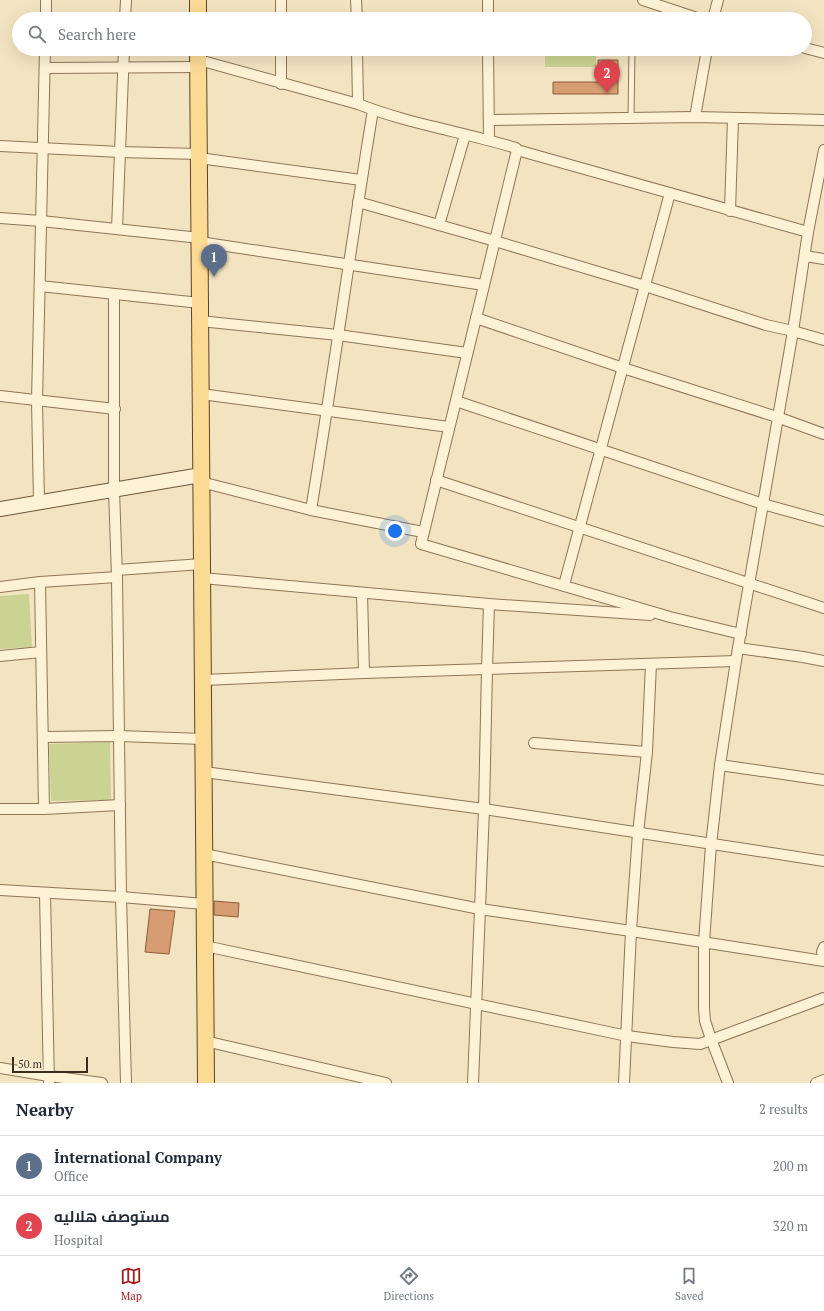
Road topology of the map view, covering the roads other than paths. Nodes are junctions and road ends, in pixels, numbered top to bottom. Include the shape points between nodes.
1 (46, 0) edge
2 (126, 0) edge
3 (198, 0) edge
4 (280, 0) edge
5 (356, 0) edge
6 (488, 0) edge
7 (643, 0) edge
8 (718, 0) edge
9 (46, 12) edge
10 (125, 12) edge
11 (198, 12) edge
12 (281, 12) edge
13 (356, 12) edge
14 (488, 12) edge
15 (679, 12) edge
16 (715, 12) edge
17 (812, 50) edge
18 (824, 54) edge
19 (45, 56) edge
20 (124, 56) edge
21 (281, 56) edge
22 (357, 56) edge
23 (488, 56) edge
24 (632, 56) edge
25 (706, 56) edge
26 (199, 59) edge
27 (44, 68) junction
28 (123, 68) junction
29 (282, 84) junction
30 (358, 104) junction
31 (373, 110) junction
32 (631, 118) junction
33 (695, 118) junction
34 (732, 118) junction
35 (489, 120) junction
36 (824, 120) edge
37 (465, 135) junction
38 (489, 140) junction
39 (0, 146) edge
40 (43, 147) junction
41 (517, 150) junction
42 (824, 150) edge
43 (120, 152) junction
44 (199, 156) junction
45 (362, 180) junction
46 (670, 193) junction
47 (358, 202) junction
48 (730, 211) junction
49 (0, 218) edge
50 (41, 221) junction
51 (439, 225) junction
52 (117, 229) junction
53 (808, 232) junction
54 (200, 240) junction
55 (495, 241) junction
56 (805, 256) junction
57 (824, 259) edge
58 (348, 265) junction
59 (484, 285) junction
60 (40, 286) junction
61 (645, 286) junction
62 (114, 294) junction
63 (200, 303) junction
64 (476, 318) junction
65 (200, 321) junction
66 (793, 331) junction
67 (338, 335) junction
68 (824, 340) edge
69 (467, 353) junction
70 (623, 368) junction
71 (201, 394) junction
72 (0, 396) edge
73 (456, 400) junction
74 (37, 401) junction
75 (115, 409) junction
76 (327, 411) junction
77 (777, 417) junction
78 (449, 427) junction
79 (824, 434) edge
80 (601, 450) junction
81 (201, 479) junction
82 (436, 480) junction
83 (114, 490) junction
84 (39, 502) junction
85 (763, 504) junction
86 (0, 509) edge
87 (311, 510) junction
88 (824, 521) edge
89 (579, 528) junction
90 (423, 532) junction
91 (202, 571) junction
92 (117, 574) junction
93 (40, 582) junction
94 (750, 584) junction
95 (564, 585) junction
96 (0, 586) edge
97 (362, 593) junction
98 (489, 604) junction
99 (824, 608) edge
100 (670, 617) junction
101 (741, 634) junction
102 (738, 648) junction
103 (41, 652) junction
104 (0, 656) edge
105 (736, 661) junction
106 (824, 661) edge
107 (651, 664) junction
108 (487, 670) junction
109 (364, 673) junction
110 (203, 680) junction
111 (120, 736) junction
112 (43, 737) junction
113 (203, 739) junction
114 (534, 743) dead end
115 (647, 752) junction
116 (720, 765) junction
117 (204, 772) junction
118 (824, 780) edge
119 (120, 805) junction
120 (0, 809) edge
121 (44, 809) junction
122 (484, 809) junction
123 (638, 833) junction
124 (711, 845) junction
125 (204, 854) junction
126 (824, 862) edge
127 (0, 890) edge
128 (45, 894) junction
129 (121, 897) junction
130 (204, 904) junction
131 (480, 909) junction
132 (631, 931) junction
133 (704, 942) junction
134 (205, 946) junction
135 (824, 947) edge
136 (824, 957) edge
137 (824, 961) edge
138 (824, 998) edge
139 (476, 1003) junction
140 (627, 1036) junction
141 (710, 1040) junction
142 (205, 1041) junction
143 (0, 1068) edge
144 (49, 1080) edge
145 (824, 1080) edge
146 (102, 1083) edge
147 (126, 1083) edge
148 (206, 1083) edge
149 (386, 1083) edge
150 (473, 1083) edge
151 (624, 1083) edge
152 (728, 1083) edge
153 (816, 1083) edge

1 - 9 street
2 - 10 street
3 - 11 main road
4 - 12 street
5 - 13 street
6 - 14 street
7 - 15 street
8 - 16 street
17 - 18 street
19 - 27 street
20 - 28 street
21 - 29 street
22 - 30 street
23 - 35 street
24 - 32 lane
25 - 33 street
26 - 28 street
26 - 29 street
26 - 44 main road
27 - 28 street
27 - 40 street
28 - 43 street
29 - 30 street
30 - 31 street
31 - 37 street
31 - 45 street
32 - 33 street
32 - 35 street
33 - 34 street
34 - 36 street
34 - 48 street
35 - 38 street
37 - 38 street
37 - 51 street
38 - 41 street
39 - 40 street
40 - 43 street
40 - 50 street
41 - 46 street
41 - 55 street
42 - 53 street
43 - 44 street
43 - 52 street
44 - 45 street
44 - 54 main road
45 - 47 street
46 - 48 street
46 - 61 street
47 - 51 street
47 - 58 street
48 - 53 street
49 - 50 street
50 - 52 street
50 - 60 street
51 - 55 street
52 - 54 street
53 - 56 street
54 - 58 street
54 - 63 main road
55 - 59 street
55 - 61 street
56 - 57 street
56 - 66 street
58 - 59 street
58 - 67 street
59 - 64 street
60 - 62 street
60 - 74 street
61 - 66 street via 766,325
61 - 70 street
62 - 63 street
62 - 75 street
63 - 65 main road
64 - 69 street
64 - 70 street
65 - 67 street
65 - 71 main road
66 - 68 street
66 - 77 street
67 - 69 street
67 - 76 street
69 - 73 street
70 - 77 street
70 - 80 street
71 - 76 street
71 - 81 main road
72 - 74 street
73 - 78 street
73 - 80 street
74 - 75 street
74 - 84 street
75 - 83 street
76 - 78 street
76 - 87 street
77 - 79 street
77 - 85 street
78 - 82 street
80 - 85 street
80 - 89 street
81 - 83 street
81 - 87 street
81 - 91 main road
82 - 89 street
82 - 90 street
83 - 84 street
83 - 92 street
84 - 86 street
85 - 88 street
85 - 94 street
87 - 90 street
89 - 94 street
89 - 95 street
90 - 95 street via 420,544
91 - 92 street
91 - 97 street
91 - 110 main road
92 - 93 street
92 - 111 street
93 - 96 street
93 - 103 street
94 - 99 street
94 - 101 street
95 - 100 street
97 - 98 street
97 - 109 street
98 - 100 street
98 - 108 street
100 - 101 street
101 - 102 street
102 - 105 street
102 - 106 street
103 - 104 street
103 - 112 street
105 - 107 street
105 - 116 street
107 - 108 street
107 - 115 street
108 - 109 street
108 - 122 street
109 - 110 street
110 - 113 main road
111 - 112 street
111 - 113 street
111 - 119 street
112 - 121 street
113 - 117 main road
114 - 115 street
115 - 123 street
116 - 118 street
116 - 124 street
117 - 122 street
117 - 125 main road
119 - 121 street
119 - 129 street
120 - 121 street
122 - 123 street
122 - 131 street
123 - 124 street
123 - 132 street
124 - 126 street
124 - 133 street
125 - 130 main road
125 - 131 street
127 - 128 street
128 - 129 street
128 - 144 street
129 - 130 street
129 - 147 street
130 - 134 main road
131 - 132 street
131 - 139 street
132 - 133 street
132 - 140 street
133 - 137 street
133 - 141 street via 704,1008
134 - 139 street
134 - 142 main road
135 - 136 street
138 - 141 street
139 - 140 street
139 - 150 street
140 - 141 street via 687,1044 700,1044
140 - 151 street
141 - 152 street
142 - 148 main road
142 - 149 street
143 - 144 street
144 - 146 street
145 - 153 street

